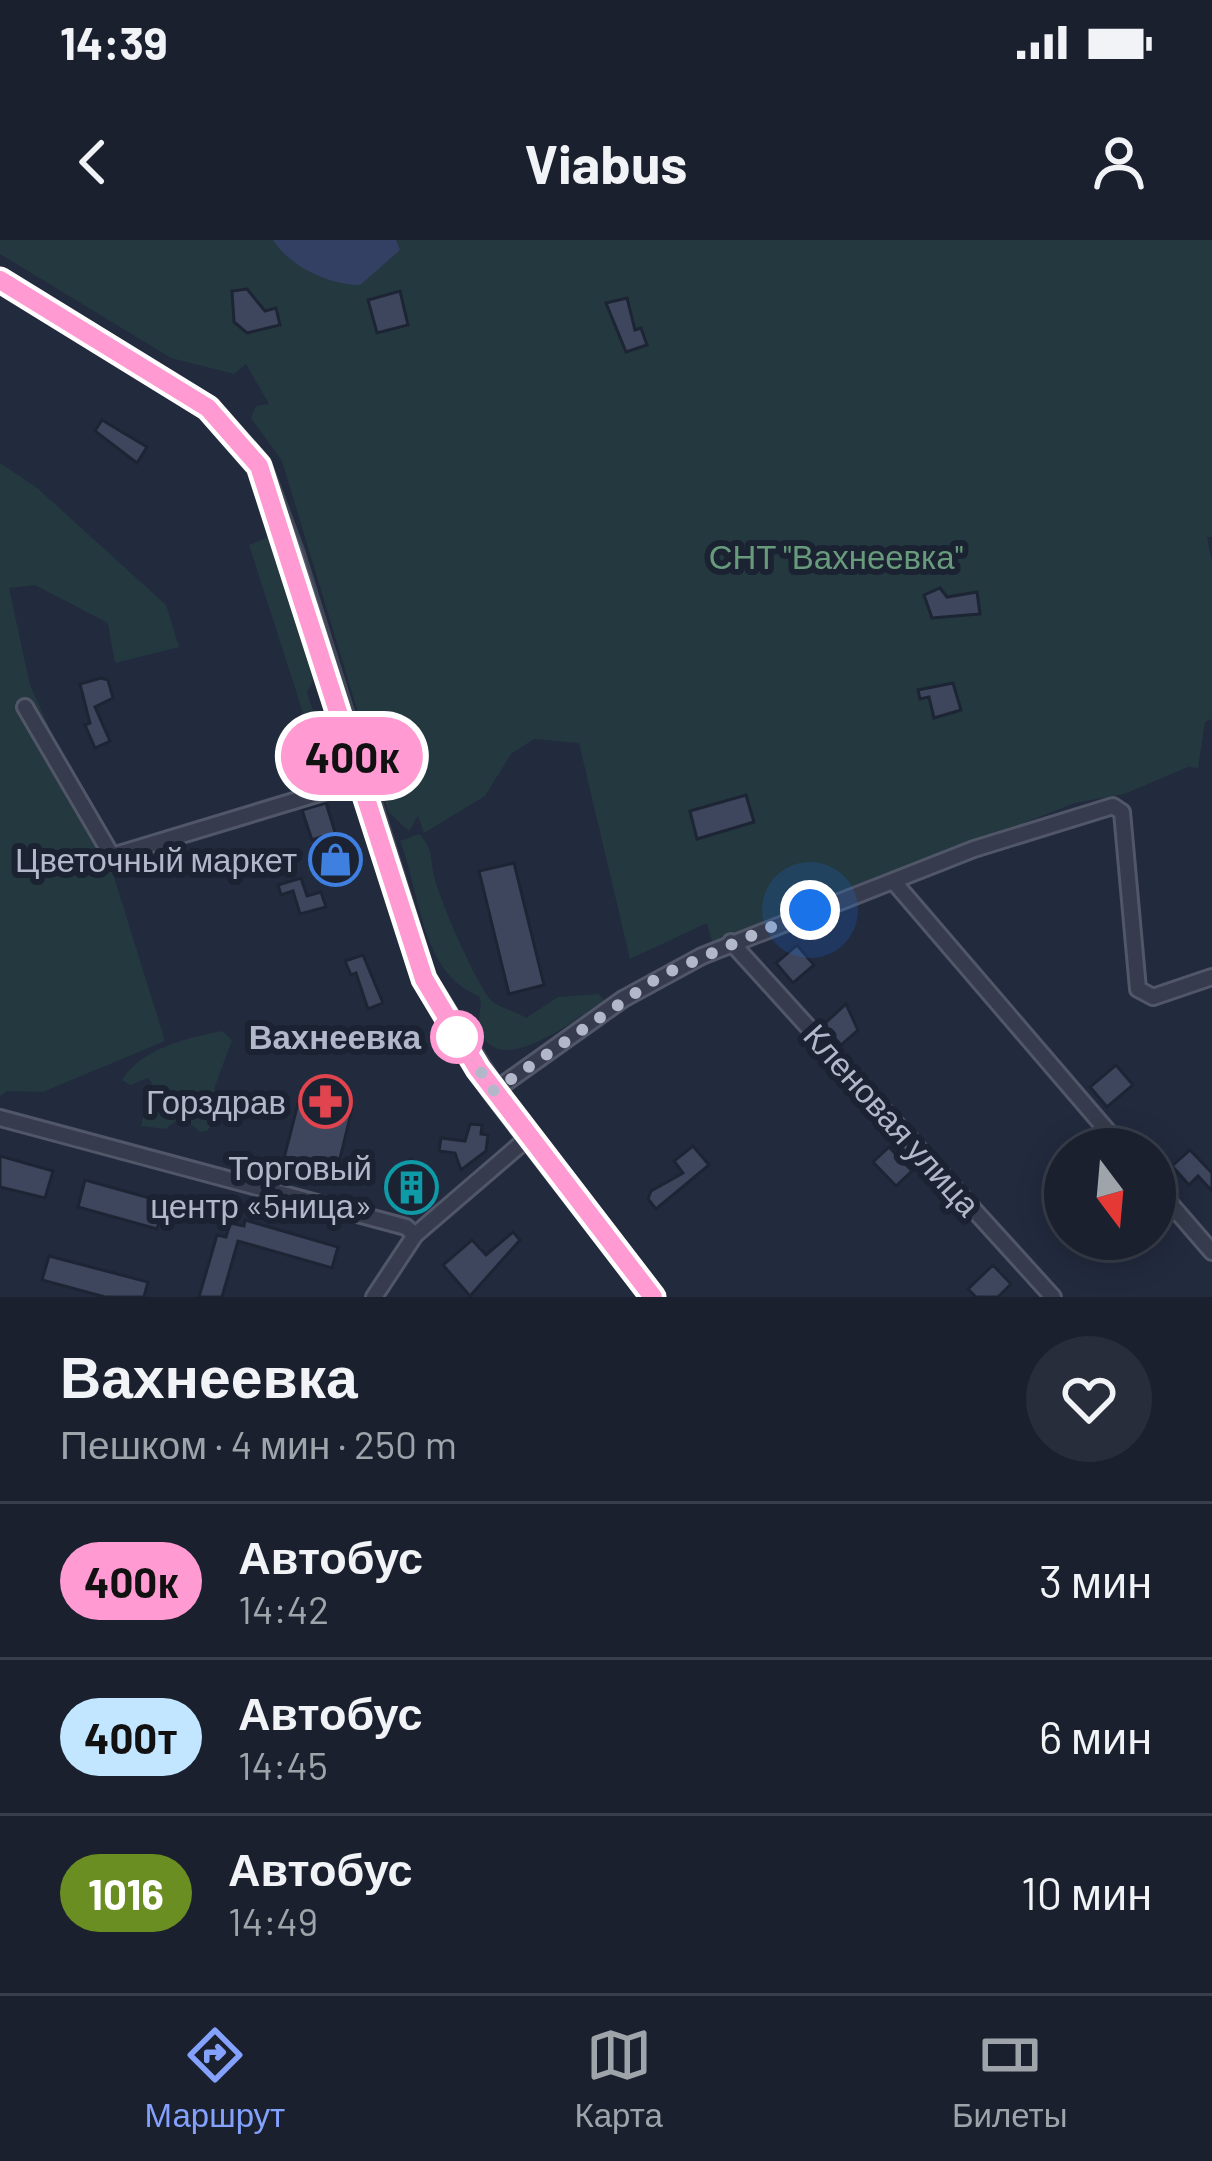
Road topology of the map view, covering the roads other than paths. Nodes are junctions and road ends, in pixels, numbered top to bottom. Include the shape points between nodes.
1 (0, 280) edge
2 (25, 707) dead end
3 (360, 781) junction
4 (894, 882) junction
5 (731, 942) junction
6 (1212, 977) edge
7 (494, 1091) junction
8 (0, 1118) edge
9 (1106, 1128) edge
10 (529, 1137) junction
11 (1176, 1210) edge
12 (415, 1235) junction
13 (1212, 1252) edge
14 (374, 1297) edge
15 (653, 1297) edge
16 (1053, 1297) edge

1 - 3 main road via 208,408 241,439 272,494
2 - 3 street via 112,856
3 - 7 main road via 424,979
4 - 5 street
4 - 6 street via 1118,806 1136,984 1153,997
4 - 9 street
5 - 7 street via 660,976
5 - 16 street, Кленовая улица
7 - 10 main road
8 - 12 street
10 - 12 street
10 - 15 main road
11 - 13 street
12 - 14 street

